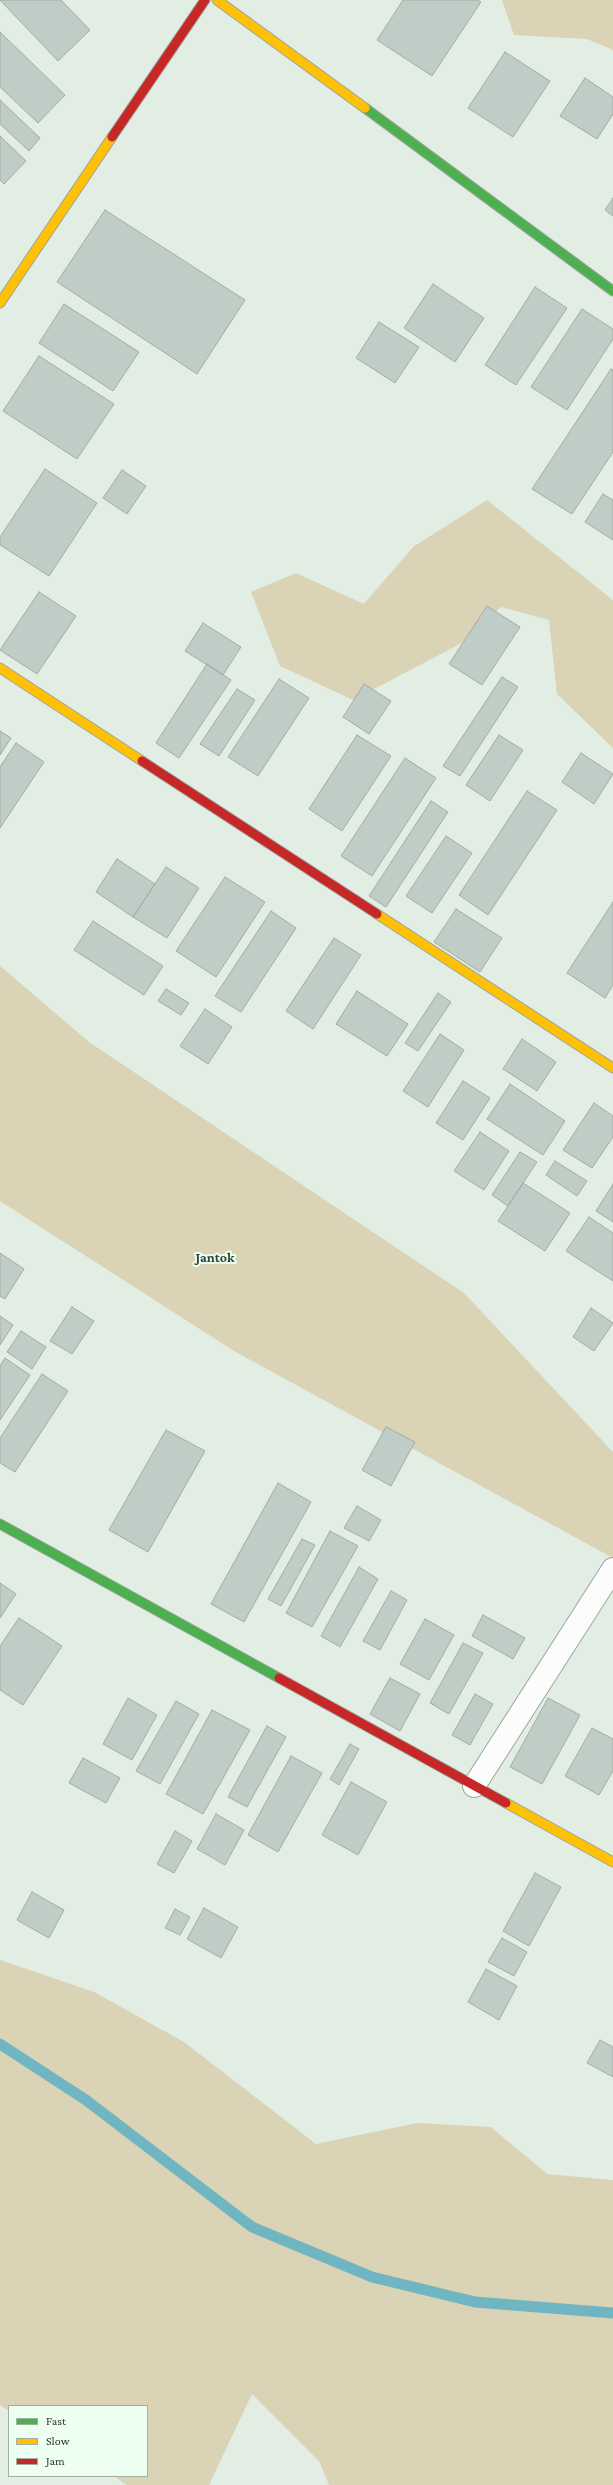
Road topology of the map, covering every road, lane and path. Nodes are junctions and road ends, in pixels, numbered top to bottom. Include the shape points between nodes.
1 (205, 0) edge
2 (217, 0) edge
3 (613, 291) edge
4 (0, 303) edge
5 (0, 668) edge
6 (613, 1068) edge
7 (0, 1524) edge
8 (613, 1569) edge
9 (474, 1786) junction
10 (613, 1862) edge

1 - 4 street
2 - 3 street
5 - 6 street
7 - 9 street
8 - 9 street
9 - 10 street

